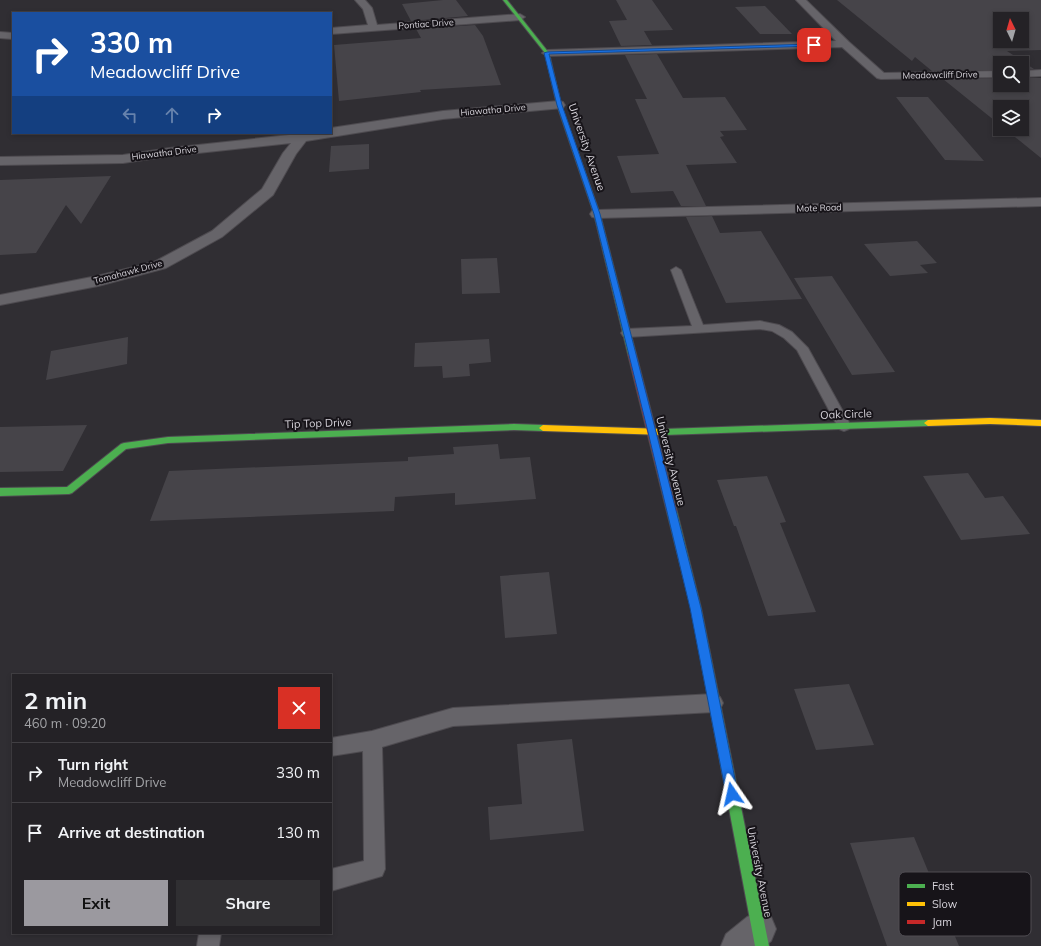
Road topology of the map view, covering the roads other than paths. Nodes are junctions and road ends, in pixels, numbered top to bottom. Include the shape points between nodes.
1 (360, 0) edge
2 (505, 0) edge
3 (801, 0) edge
4 (520, 17) junction
5 (373, 27) junction
6 (332, 30) edge
7 (0, 35) edge
8 (12, 36) edge
9 (845, 44) junction
10 (547, 53) junction
11 (1041, 73) edge
12 (993, 74) edge
13 (1029, 74) edge
14 (560, 105) junction
15 (332, 132) edge
16 (322, 134) edge
17 (302, 138) junction
18 (0, 161) edge
19 (1041, 202) edge
20 (597, 214) junction
21 (676, 270) dead end
22 (0, 300) edge
23 (699, 328) junction
24 (627, 333) junction
25 (1041, 423) edge
26 (844, 426) junction
27 (652, 432) junction
28 (0, 492) edge
29 (714, 703) junction
30 (372, 740) junction
31 (332, 747) edge
32 (332, 880) edge
33 (210, 934) edge
34 (753, 940) edge
35 (208, 946) edge

1 - 5 street via 367,8
2 - 4 main road, University Avenue
3 - 9 street
4 - 5 street, Pontiac Drive
4 - 10 main road, University Avenue
5 - 6 street, Pontiac Drive
7 - 8 street
9 - 10 street
9 - 12 street, Meadowcliff Drive via 881,76
10 - 14 main road, University Avenue
11 - 13 street
14 - 15 street, Hiawatha Drive via 443,115
14 - 20 main road, University Avenue
16 - 17 street, Hiawatha Drive
17 - 18 street, Hiawatha Drive via 123,159
17 - 22 street, Tomahawk Drive via 290,153 268,192 217,234 160,265 98,281
19 - 20 street, Mote Road
20 - 24 main road, University Avenue
21 - 23 lane
23 - 24 lane
23 - 26 lane via 760,325 775,328 788,335 802,348
24 - 27 main road, University Avenue
25 - 26 main road, Oak Circle via 990,421
26 - 27 main road, Oak Circle
27 - 28 main road, Tip Top Drive via 514,427 168,440 124,446 69,490
27 - 29 main road, University Avenue via 696,608
29 - 30 lane via 453,717
29 - 34 main road, University Avenue
30 - 31 lane
30 - 32 lane via 375,869
33 - 35 lane

